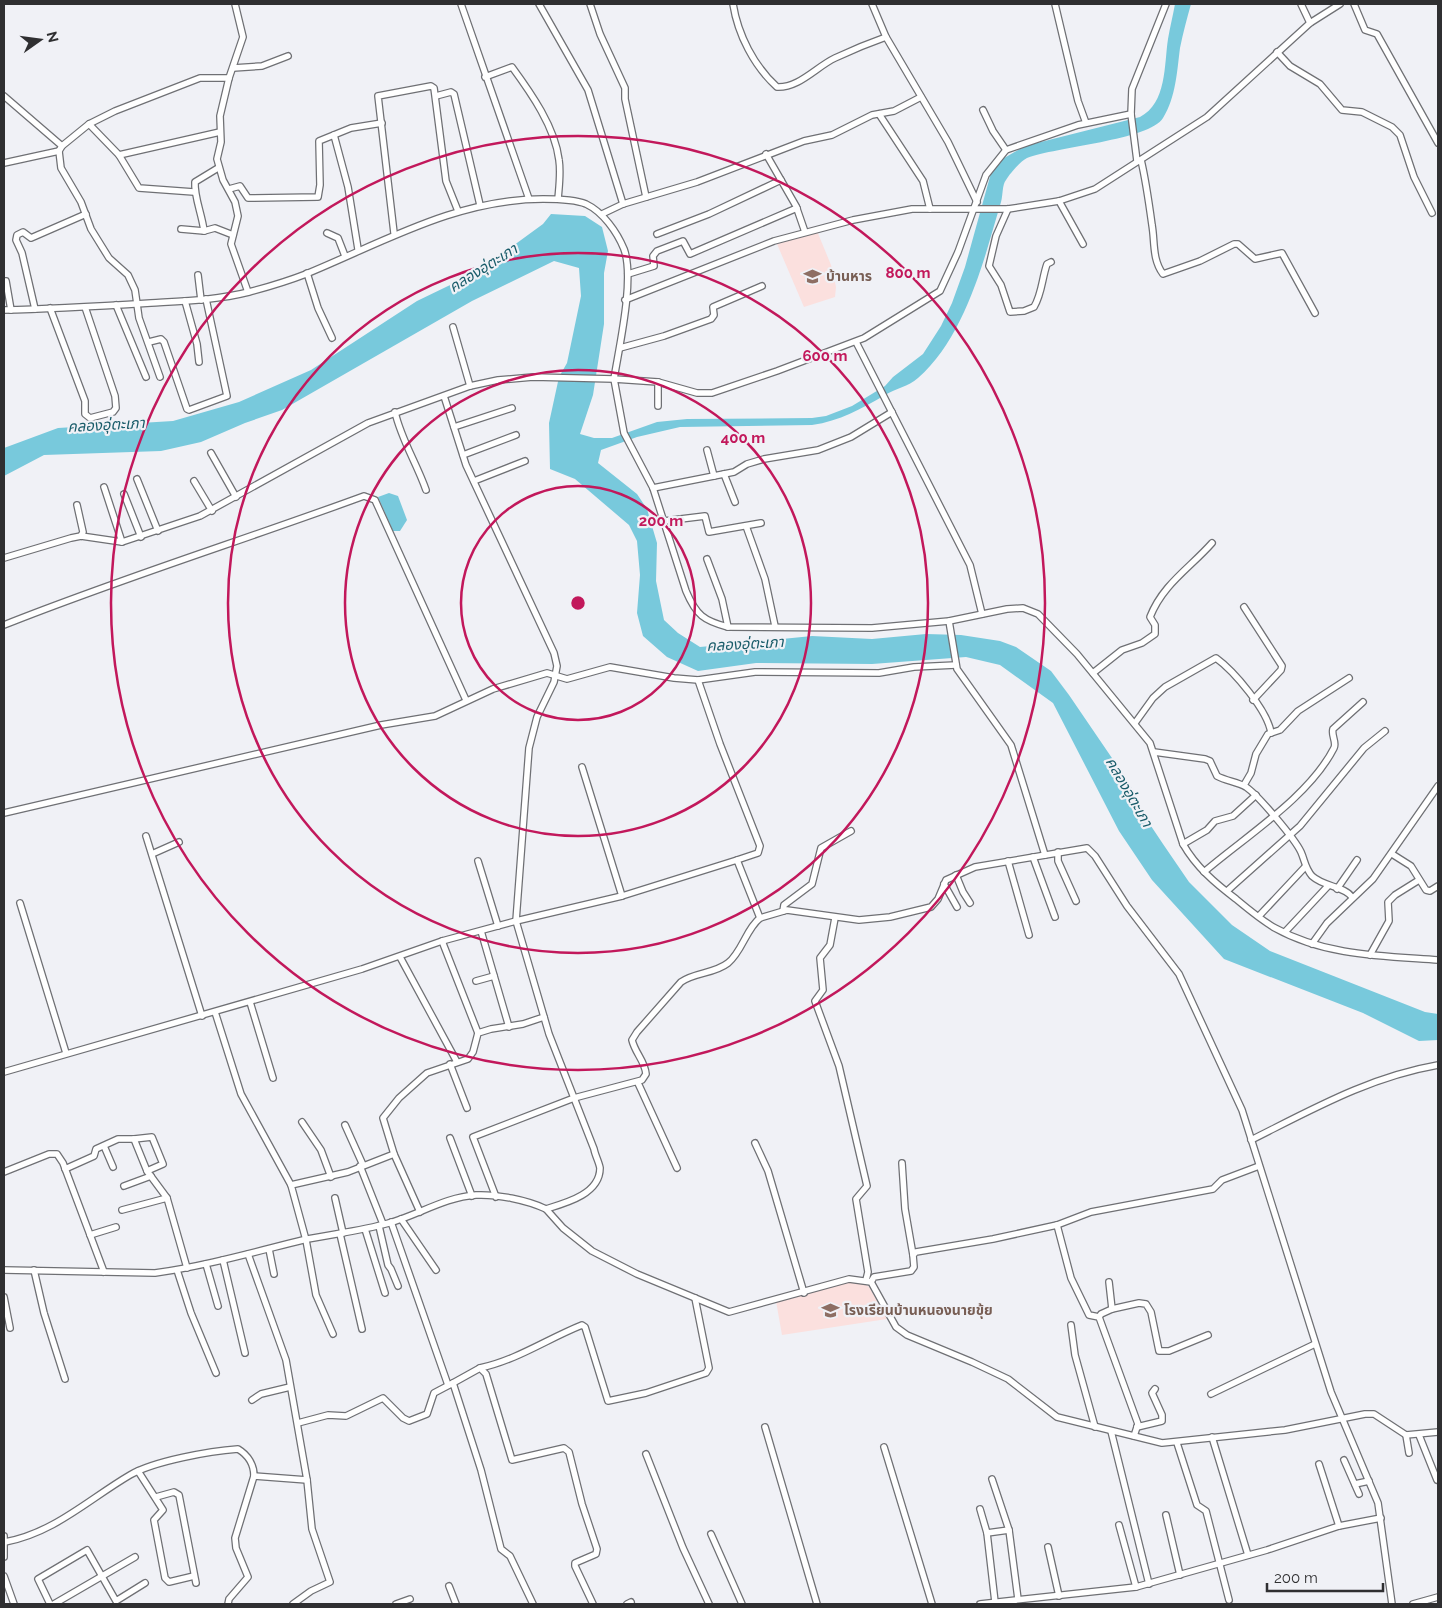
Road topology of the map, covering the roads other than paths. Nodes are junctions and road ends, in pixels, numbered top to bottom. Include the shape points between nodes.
1 (234, 4) edge
2 (461, 4) edge
3 (539, 4) edge
4 (590, 4) edge
5 (733, 4) edge
6 (872, 4) edge
7 (1055, 4) edge
8 (1166, 4) edge
9 (1301, 4) edge
10 (1340, 4) edge
11 (1354, 4) edge
12 (1310, 23) junction
13 (886, 37) junction
14 (1277, 52) junction
15 (288, 56) dead end
16 (233, 68) junction
17 (485, 77) junction
18 (229, 78) junction
19 (4, 96) edge
20 (436, 96) junction
21 (921, 97) junction
22 (983, 110) dead end
23 (879, 114) junction
24 (1131, 114) junction
25 (382, 123) junction
26 (1086, 123) junction
27 (89, 124) junction
28 (220, 132) junction
29 (334, 135) junction
30 (1438, 143) edge
31 (61, 149) junction
32 (1006, 150) junction
33 (766, 154) junction
34 (119, 155) junction
35 (1139, 160) junction
36 (4, 163) edge
37 (218, 168) junction
38 (781, 180) junction
39 (229, 189) junction
40 (194, 192) junction
41 (646, 197) junction
42 (529, 199) junction
43 (558, 199) junction
44 (1059, 201) junction
45 (977, 202) junction
46 (623, 204) junction
47 (480, 205) junction
48 (797, 208) junction
49 (930, 209) junction
50 (1008, 209) junction
51 (458, 211) junction
52 (974, 211) junction
53 (1432, 213) dead end
54 (86, 214) junction
55 (602, 214) junction
56 (181, 229) dead end
57 (204, 231) junction
58 (805, 232) junction
59 (327, 233) dead end
60 (394, 233) junction
61 (233, 234) junction
62 (658, 234) dead end
63 (1083, 244) dead end
64 (358, 249) junction
65 (344, 256) junction
66 (1051, 262) dead end
67 (307, 273) junction
68 (628, 274) junction
69 (198, 275) dead end
70 (6, 281) dead end
71 (762, 286) dead end
72 (248, 292) junction
73 (204, 299) junction
74 (625, 300) junction
75 (185, 301) junction
76 (137, 304) junction
77 (116, 305) junction
78 (85, 307) junction
79 (50, 308) junction
80 (35, 309) junction
81 (4, 310) edge
82 (11, 310) junction
83 (1315, 313) dead end
84 (453, 327) dead end
85 (332, 338) dead end
86 (149, 342) junction
87 (856, 342) junction
88 (620, 348) junction
89 (199, 362) dead end
90 (146, 377) dead end
91 (160, 377) dead end
92 (614, 379) junction
93 (658, 382) junction
94 (470, 386) junction
95 (444, 396) junction
96 (658, 406) dead end
97 (512, 408) dead end
98 (395, 412) junction
99 (892, 412) junction
100 (454, 427) junction
101 (516, 436) dead end
102 (707, 450) dead end
103 (211, 453) dead end
104 (463, 454) junction
105 (525, 461) dead end
106 (724, 474) junction
107 (714, 476) junction
108 (137, 479) dead end
109 (194, 481) dead end
110 (474, 481) junction
111 (104, 487) dead end
112 (653, 488) junction
113 (426, 490) dead end
114 (124, 494) dead end
115 (236, 497) junction
116 (735, 502) dead end
117 (77, 505) dead end
118 (212, 511) junction
119 (664, 521) junction
120 (761, 523) dead end
121 (746, 526) junction
122 (158, 531) junction
123 (81, 536) junction
124 (140, 537) junction
125 (122, 542) junction
126 (1212, 543) dead end
127 (4, 558) edge
128 (707, 559) dead end
129 (1244, 607) dead end
130 (982, 614) junction
131 (949, 621) junction
132 (4, 625) edge
133 (774, 626) junction
134 (728, 627) junction
135 (956, 664) junction
136 (1093, 673) junction
137 (555, 675) junction
138 (1349, 678) dead end
139 (698, 680) junction
140 (466, 700) junction
141 (1253, 700) junction
142 (1363, 702) dead end
143 (1135, 723) junction
144 (1385, 731) dead end
145 (1271, 733) junction
146 (1154, 752) junction
147 (582, 767) dead end
148 (1244, 785) junction
149 (1438, 786) edge
150 (1256, 795) junction
151 (4, 813) edge
152 (1272, 816) junction
153 (851, 831) dead end
154 (1289, 835) junction
155 (146, 836) dead end
156 (178, 842) dead end
157 (1183, 844) junction
158 (1058, 852) junction
159 (152, 854) junction
160 (1045, 854) junction
161 (1392, 854) junction
162 (1033, 857) junction
163 (737, 860) junction
164 (1357, 860) dead end
165 (478, 861) dead end
166 (1008, 861) junction
167 (1306, 867) junction
168 (1204, 872) junction
169 (956, 874) junction
170 (1419, 880) junction
171 (944, 884) junction
172 (1328, 886) junction
173 (1438, 886) edge
174 (1337, 889) junction
175 (1226, 892) junction
176 (622, 896) junction
177 (1352, 897) junction
178 (1076, 901) dead end
179 (20, 903) dead end
180 (970, 903) dead end
181 (957, 907) dead end
182 (783, 911) junction
183 (1259, 916) junction
184 (1055, 917) dead end
185 (760, 918) junction
186 (835, 918) junction
187 (516, 920) junction
188 (498, 926) junction
189 (481, 931) junction
190 (1286, 932) junction
191 (1029, 935) dead end
192 (442, 941) junction
193 (1312, 944) junction
194 (1370, 955) junction
195 (400, 957) junction
196 (1438, 960) edge
197 (494, 976) junction
198 (476, 981) dead end
199 (250, 1002) junction
200 (215, 1012) junction
201 (202, 1016) junction
202 (544, 1017) junction
203 (509, 1027) junction
204 (478, 1033) junction
205 (66, 1053) junction
206 (457, 1062) junction
207 (450, 1064) junction
208 (1438, 1065) edge
209 (4, 1072) edge
210 (273, 1078) dead end
211 (638, 1083) junction
212 (574, 1098) junction
213 (466, 1108) dead end
214 (302, 1122) dead end
215 (345, 1125) dead end
216 (450, 1138) dead end
217 (134, 1140) junction
218 (1251, 1140) junction
219 (756, 1143) dead end
220 (104, 1146) junction
221 (394, 1154) junction
222 (902, 1163) dead end
223 (362, 1166) junction
224 (1259, 1166) junction
225 (113, 1167) dead end
226 (677, 1168) dead end
227 (65, 1169) junction
228 (4, 1172) edge
229 (149, 1174) junction
230 (331, 1177) junction
231 (291, 1185) junction
232 (124, 1186) dead end
233 (472, 1196) junction
234 (496, 1197) junction
235 (167, 1198) junction
236 (335, 1198) dead end
237 (546, 1209) junction
238 (122, 1210) dead end
239 (420, 1212) junction
240 (401, 1219) junction
241 (391, 1222) junction
242 (381, 1225) junction
243 (1057, 1225) junction
244 (116, 1227) dead end
245 (366, 1229) junction
246 (341, 1234) junction
247 (90, 1235) junction
248 (306, 1240) junction
249 (269, 1249) junction
250 (248, 1254) junction
251 (913, 1255) junction
252 (223, 1260) junction
253 (206, 1264) junction
254 (187, 1268) junction
255 (4, 1270) edge
256 (34, 1270) junction
257 (177, 1270) junction
258 (436, 1270) dead end
259 (104, 1272) junction
260 (274, 1274) dead end
261 (868, 1281) junction
262 (1109, 1282) dead end
263 (398, 1286) dead end
264 (385, 1293) dead end
265 (804, 1293) junction
266 (4, 1297) edge
267 (695, 1298) junction
268 (218, 1306) dead end
269 (1112, 1308) junction
270 (1099, 1317) junction
271 (1071, 1325) dead end
272 (10, 1328) dead end
273 (362, 1329) dead end
274 (332, 1334) dead end
275 (1208, 1335) dead end
276 (1315, 1344) junction
277 (245, 1353) dead end
278 (480, 1368) junction
279 (216, 1373) dead end
280 (65, 1378) dead end
281 (450, 1384) junction
282 (290, 1387) junction
283 (1155, 1388) dead end
284 (1211, 1394) dead end
285 (252, 1400) dead end
286 (1341, 1419) junction
287 (298, 1423) junction
288 (1095, 1426) junction
289 (765, 1427) dead end
290 (1137, 1427) junction
291 (1111, 1431) junction
292 (1438, 1432) edge
293 (1419, 1434) junction
294 (1406, 1435) junction
295 (1134, 1436) junction
296 (1212, 1437) junction
297 (1177, 1443) junction
298 (884, 1447) dead end
299 (1409, 1453) dead end
300 (646, 1454) dead end
301 (1344, 1460) dead end
302 (1319, 1464) dead end
303 (138, 1471) junction
304 (254, 1476) junction
305 (992, 1479) dead end
306 (307, 1480) junction
307 (1437, 1480) dead end
308 (1368, 1481) junction
309 (1355, 1484) junction
310 (1359, 1494) dead end
311 (156, 1497) junction
312 (980, 1509) dead end
313 (1166, 1515) dead end
314 (1381, 1518) junction
315 (1119, 1525) dead end
316 (1339, 1526) junction
317 (1009, 1530) junction
318 (987, 1533) junction
319 (711, 1534) dead end
320 (4, 1538) edge
321 (1048, 1547) dead end
322 (1248, 1555) junction
323 (4, 1557) edge
324 (135, 1557) dead end
325 (1220, 1563) junction
326 (1180, 1574) junction
327 (4, 1576) edge
328 (101, 1576) junction
329 (194, 1576) junction
330 (196, 1583) dead end
331 (145, 1584) dead end
332 (1149, 1584) junction
333 (449, 1586) dead end
334 (1136, 1587) junction
335 (1059, 1596) junction
336 (1438, 1597) edge
337 (1018, 1600) junction
338 (1229, 1600) dead end
339 (408, 1601) edge
340 (995, 1602) junction
341 (14, 1604) edge
342 (50, 1604) edge
343 (54, 1604) edge
344 (228, 1604) edge
345 (293, 1604) edge
346 (396, 1604) edge
347 (456, 1604) edge
348 (533, 1604) edge
349 (593, 1604) edge
350 (709, 1604) edge
351 (742, 1604) edge
352 (818, 1604) edge
353 (932, 1604) edge
354 (980, 1604) edge
355 (1392, 1604) edge
356 (1413, 1604) edge

1 - 16 street via 243,38
2 - 17 street
3 - 46 street via 588,90
4 - 41 street via 600,34 626,88 625,99
5 - 13 street via 747,48 777,87 794,84 832,59
6 - 13 street
7 - 26 street
8 - 24 street via 1132,89
9 - 12 street
10 - 12 street
11 - 30 street via 1365,30 1377,34
12 - 14 street
13 - 21 street
14 - 35 street via 1207,117
14 - 53 street via 1290,66 1320,84 1342,110 1359,111 1396,130
15 - 16 street via 262,66
16 - 18 street
17 - 42 street
17 - 43 street via 512,67 535,99 545,116 559,160
18 - 27 street via 200,78
18 - 28 street via 220,116
19 - 31 street
20 - 25 street via 432,86 378,96
20 - 47 street via 454,94
20 - 51 street via 446,181
21 - 23 street via 894,112
21 - 45 street via 948,142
22 - 32 street
23 - 33 street via 832,135
23 - 49 street via 924,181
24 - 26 street
24 - 35 street
25 - 29 street via 351,128
25 - 60 street
26 - 32 street
27 - 31 street
27 - 34 street
28 - 34 street
28 - 37 street
29 - 39 street via 319,141 318,197 248,198 240,186
29 - 64 street via 348,186
31 - 36 street
31 - 54 street via 61,168
32 - 45 street via 986,174
33 - 38 street
33 - 41 street via 697,182
34 - 40 street via 139,188
35 - 44 street via 1095,189
35 - 83 street via 1147,184 1154,254 1163,274 1234,244 1255,259 1282,252
37 - 39 street
37 - 40 street via 197,180
38 - 48 street
38 - 62 street
39 - 61 street via 238,216
40 - 57 street
41 - 46 street
42 - 43 street
42 - 47 street
43 - 55 street via 586,204
44 - 50 street
44 - 63 street
45 - 52 street
46 - 55 street
47 - 51 street
48 - 58 street
48 - 68 street via 690,254 683,242 658,251 653,256 654,266
49 - 52 street
49 - 58 street via 912,209
50 - 52 street
50 - 66 street via 988,266 1001,285 1010,312 1034,307 1046,264
51 - 60 street
52 - 87 street via 940,291
54 - 76 street via 99,244 128,275
54 - 80 street via 31,238 23,232 17,235
55 - 68 street via 624,250
56 - 57 street
57 - 61 street via 215,228
58 - 74 street
59 - 65 street via 338,238
60 - 64 street
61 - 72 street via 232,250
64 - 65 street
65 - 67 street
67 - 72 street
67 - 85 street
68 - 74 street
69 - 73 street
70 - 82 street
71 - 88 street via 713,307 711,319
72 - 73 street
73 - 75 street
73 - 86 street via 227,396 187,409 164,342 161,339
74 - 88 street
75 - 76 street
75 - 89 street
76 - 77 street
76 - 86 street
77 - 78 street
77 - 90 street
78 - 79 street
78 - 79 street via 113,389 116,408 113,412 90,418 85,414 85,401
79 - 80 street
80 - 82 street
81 - 82 street
84 - 94 street
86 - 91 street
87 - 93 street via 712,393 697,393
87 - 99 street
88 - 92 street
92 - 93 street
92 - 94 street via 559,377 498,380
92 - 112 street via 624,433
93 - 96 street
94 - 95 street
95 - 98 street
95 - 100 street
97 - 100 street
98 - 113 street
98 - 115 street via 346,435
99 - 106 street via 851,438 818,450 764,459
99 - 130 street via 970,565
100 - 104 street
101 - 104 street
102 - 107 street
103 - 115 street
104 - 110 street
105 - 110 street
106 - 107 street
106 - 116 street
107 - 112 street
108 - 122 street
109 - 118 street
110 - 137 street via 554,653
111 - 125 street
112 - 119 street
114 - 124 street
115 - 118 street
117 - 123 street
118 - 122 street
119 - 121 street via 705,516 709,532
119 - 134 street via 693,607 712,623
120 - 121 street
121 - 133 street via 765,579
122 - 124 street
123 - 125 street
123 - 127 street
124 - 125 street
126 - 136 street via 1162,594 1150,617 1155,625 1155,634 1122,650
128 - 134 street
129 - 141 street via 1282,666
130 - 131 street
130 - 136 street via 1023,608 1038,614
131 - 133 street via 872,628
131 - 135 street
132 - 140 street via 364,496 375,500
133 - 134 street
135 - 139 street via 879,672 755,672
135 - 160 street via 1011,745
136 - 143 street
137 - 139 street via 567,679 610,667
137 - 140 street via 547,673
137 - 187 street via 537,717 529,748
138 - 145 street via 1298,711 1280,730
139 - 163 street via 760,846 758,853
140 - 151 street via 430,717 381,725
141 - 143 street via 1216,658 1165,687
141 - 145 street via 1268,720
142 - 152 street via 1333,730 1334,748 1303,790 1293,802
143 - 146 street
144 - 154 street via 1364,748
145 - 148 street via 1256,754
146 - 148 street via 1205,758 1217,776
146 - 157 street
147 - 176 street
148 - 150 street
149 - 161 street
150 - 152 street
150 - 157 street via 1233,816 1215,821 1207,830
152 - 154 street
152 - 168 street
153 - 182 street via 822,848 812,884 784,905
154 - 167 street via 1301,852
154 - 175 street
155 - 159 street
156 - 159 street
157 - 168 street
158 - 160 street
158 - 178 street via 1058,861
158 - 218 street via 1087,848 1095,856 1127,906 1178,974 1242,1110
159 - 201 street
160 - 162 street
161 - 170 street via 1411,866
161 - 177 street
162 - 166 street
162 - 184 street
163 - 176 street via 717,869
163 - 185 street
164 - 174 street
165 - 188 street
166 - 169 street
166 - 191 street
167 - 172 street
167 - 183 street
168 - 175 street
169 - 171 street
169 - 180 street
170 - 173 street via 1430,891
170 - 194 street via 1388,902 1389,921
171 - 181 street
171 - 186 street via 931,907 890,917
172 - 174 street
172 - 190 street
174 - 177 street via 1348,892
175 - 183 street
176 - 187 street
177 - 193 street
179 - 205 street
182 - 185 street
182 - 186 street
183 - 190 street
185 - 211 street via 730,961 681,982 637,1032 632,1040 646,1074
186 - 261 street via 830,945 820,958 824,990 816,1001 839,1066 867,1186 856,1199
187 - 188 street
187 - 202 street
188 - 189 street
189 - 192 street
189 - 197 street
190 - 193 street
192 - 195 street
192 - 204 street
193 - 194 street
194 - 196 street
195 - 199 street
195 - 206 street
197 - 198 street
197 - 203 street
199 - 200 street
199 - 210 street
200 - 201 street
200 - 231 street via 241,1094
201 - 205 street
202 - 203 street
202 - 212 street
203 - 204 street
204 - 206 street via 468,1059
205 - 209 street
206 - 207 street
207 - 213 street
207 - 221 street via 427,1073 383,1118
208 - 218 street via 1362,1085
211 - 212 street
211 - 226 street
212 - 234 street via 473,1136
212 - 237 street via 600,1168 588,1192
214 - 230 street via 321,1150
215 - 223 street
216 - 233 street
217 - 220 street via 118,1139
217 - 229 street
217 - 229 street via 152,1138 163,1164
218 - 224 street
219 - 265 street via 768,1171
220 - 225 street
220 - 227 street via 96,1149 94,1156
221 - 223 street
221 - 239 street
222 - 251 street
223 - 230 street
223 - 242 street
224 - 243 street via 1222,1180 1213,1189 1091,1212
224 - 276 street
227 - 228 street via 57,1154 49,1154
227 - 247 street
229 - 232 street
229 - 235 street
230 - 231 street
231 - 248 street
233 - 234 street
233 - 239 street
234 - 237 street
235 - 238 street
235 - 254 street
236 - 246 street
237 - 267 street via 563,1228 592,1251
239 - 240 street
240 - 241 street
240 - 258 street
241 - 242 street
241 - 281 street
242 - 245 street
242 - 263 street via 388,1266
243 - 251 street
243 - 270 street via 1071,1278 1089,1315
244 - 247 street
245 - 246 street
245 - 264 street
246 - 248 street
246 - 273 street
247 - 259 street
248 - 249 street
248 - 274 street via 316,1295
249 - 250 street
249 - 260 street
250 - 252 street
250 - 282 street via 286,1360
251 - 261 street via 911,1271 874,1277
252 - 253 street
252 - 277 street
253 - 254 street
253 - 268 street
254 - 257 street
255 - 256 street
256 - 259 street
256 - 280 street
257 - 259 street
257 - 279 street
261 - 265 street via 849,1279
261 - 288 street via 889,1318 908,1335 1008,1379 1057,1417
262 - 269 street
265 - 267 street via 729,1312
266 - 272 street
267 - 278 street via 709,1371 680,1382 608,1401 582,1325 525,1353
269 - 270 street
269 - 275 street via 1146,1304 1151,1312 1159,1351 1180,1347
270 - 290 street
271 - 288 street via 1075,1355
276 - 284 street
276 - 286 street
278 - 281 street
278 - 349 street via 486,1374 512,1460 564,1448 569,1452 597,1549 596,1554 575,1563
281 - 287 street via 434,1392 427,1414 409,1421 383,1398 346,1416 328,1415
281 - 348 street via 481,1470 501,1549 510,1556
282 - 285 street via 261,1394
282 - 287 street
283 - 290 street via 1152,1393 1162,1421
286 - 294 street via 1374,1414
286 - 296 street via 1284,1430
286 - 308 street
287 - 306 street
288 - 291 street
289 - 352 street
290 - 295 street
291 - 295 street
291 - 332 street
292 - 293 street
293 - 294 street
293 - 307 street
294 - 299 street
295 - 297 street
296 - 297 street
296 - 322 street
297 - 325 street via 1196,1505 1206,1511
298 - 353 street
300 - 350 street
301 - 309 street
302 - 316 street
303 - 304 street via 183,1458 238,1449 248,1456
303 - 311 street
303 - 320 street via 64,1520
304 - 306 street
304 - 344 street via 235,1538 248,1577
305 - 317 street
306 - 345 street via 312,1530 330,1582
308 - 309 street
308 - 314 street
309 - 310 street
311 - 329 street via 174,1492 179,1495
311 - 329 street via 163,1510 154,1520 165,1578 169,1582
312 - 318 street
313 - 326 street
314 - 316 street
314 - 355 street
315 - 334 street
316 - 322 street
317 - 318 street
317 - 337 street
318 - 340 street
319 - 351 street
320 - 323 street
321 - 335 street
322 - 325 street
324 - 328 street
325 - 326 street
325 - 338 street
326 - 332 street
327 - 341 street
328 - 331 street via 116,1601
328 - 342 street via 87,1550 38,1579
328 - 343 street
329 - 330 street
332 - 334 street
333 - 347 street
334 - 335 street
335 - 337 street
336 - 356 street
337 - 340 street
339 - 346 street
340 - 354 street

